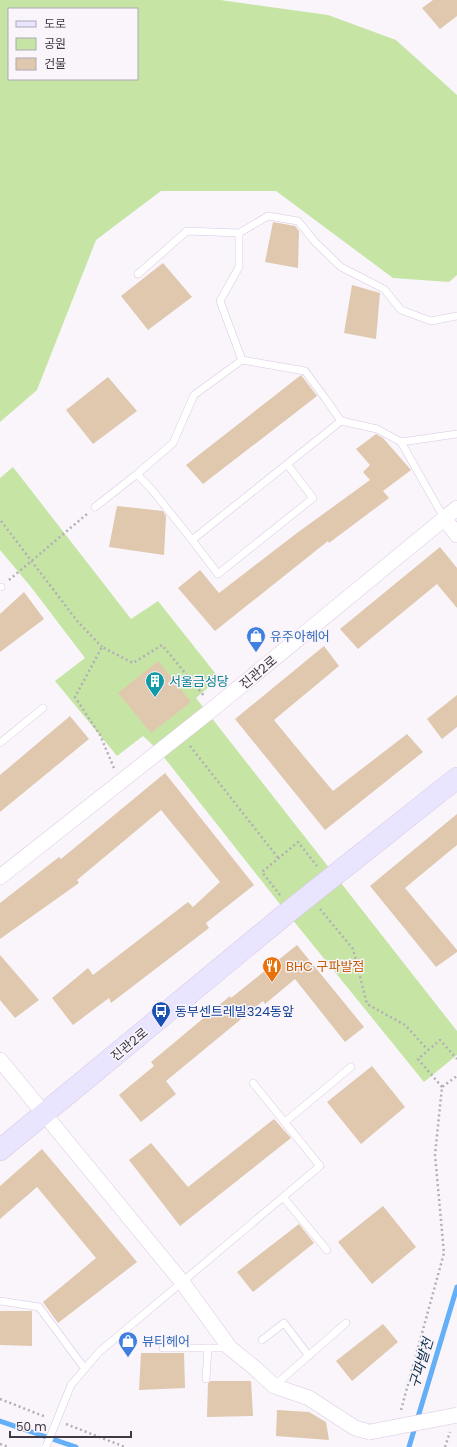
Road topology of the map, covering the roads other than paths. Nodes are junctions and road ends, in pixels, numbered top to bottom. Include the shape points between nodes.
1 (239, 233) junction
2 (138, 274) dead end
3 (457, 316) edge
4 (242, 360) junction
5 (341, 421) junction
6 (457, 434) edge
7 (402, 442) junction
8 (287, 464) junction
9 (137, 474) junction
10 (95, 507) road end
11 (457, 508) edge
12 (444, 518) junction
13 (457, 535) edge
14 (192, 540) junction
15 (43, 708) dead end
16 (0, 743) edge
17 (457, 778) edge
18 (1, 873) edge
19 (0, 1060) edge
20 (350, 1067) dead end
21 (253, 1083) dead end
22 (44, 1114) junction
23 (285, 1122) junction
24 (0, 1150) edge
25 (283, 1197) junction
26 (327, 1250) dead end
27 (182, 1282) junction
28 (0, 1301) edge
29 (346, 1324) dead end
30 (262, 1340) dead end
31 (163, 1348) dead end
32 (208, 1348) junction
33 (230, 1348) junction
34 (309, 1356) junction
35 (85, 1369) junction
36 (206, 1379) dead end
37 (274, 1386) junction
38 (457, 1415) edge
39 (46, 1447) edge

1 - 2 lane via 187,231
1 - 3 lane via 268,216 298,221 341,267 384,290 401,310 431,321
1 - 4 lane via 239,267 220,302
4 - 5 lane via 305,372
4 - 9 lane via 194,395 173,443
5 - 7 lane via 377,430
5 - 8 lane
6 - 7 lane
7 - 12 lane
8 - 14 lane
8 - 14 lane via 313,498 218,574
9 - 10 lane
9 - 14 lane
11 - 12 street, 진관2로
12 - 13 street
12 - 18 street, 진관2로 via 214,708
15 - 16 lane
17 - 22 street, 진관2로 via 287,913
19 - 22 street
20 - 23 lane
21 - 23 lane
22 - 24 street, 진관2로
22 - 27 street
23 - 25 lane via 320,1166
25 - 26 lane
25 - 27 lane
27 - 33 street
27 - 35 lane via 99,1352
28 - 35 lane via 39,1307
29 - 34 lane
30 - 34 lane via 284,1323
31 - 32 lane
32 - 33 lane
32 - 36 lane
33 - 37 street
34 - 37 lane
35 - 39 lane, bridge via 71,1385
37 - 38 street, bridge via 309,1398 355,1428 370,1432

